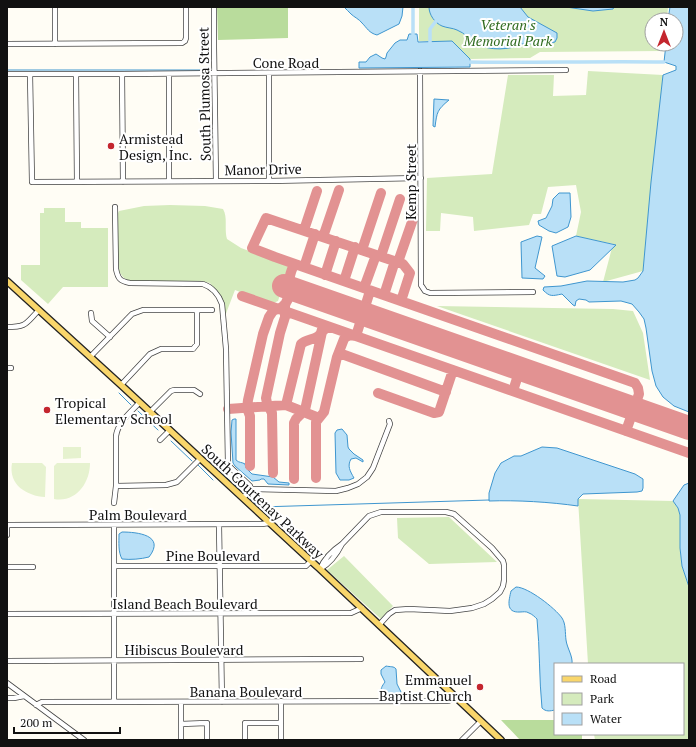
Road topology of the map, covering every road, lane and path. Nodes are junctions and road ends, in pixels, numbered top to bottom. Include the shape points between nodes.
1 (55, 7) edge
2 (186, 7) edge
3 (214, 7) edge
4 (7, 44) edge
5 (55, 44) junction
6 (566, 70) dead end
7 (420, 71) junction
8 (268, 73) junction
9 (7, 74) edge
10 (30, 74) junction
11 (76, 74) junction
12 (122, 74) junction
13 (168, 74) junction
14 (214, 74) junction
15 (421, 178) junction
16 (169, 181) junction
17 (216, 181) junction
18 (269, 181) junction
19 (77, 182) junction
20 (123, 182) junction
21 (115, 207) dead end
22 (7, 281) edge
23 (533, 292) dead end
24 (39, 310) junction
25 (197, 310) junction
26 (212, 310) dead end
27 (91, 313) dead end
28 (7, 327) edge
29 (110, 337) junction
30 (90, 357) junction
31 (121, 385) junction
32 (200, 394) dead end
33 (139, 403) junction
34 (150, 412) junction
35 (389, 421) dead end
36 (169, 431) junction
37 (160, 440) dead end
38 (200, 459) junction
39 (116, 486) junction
40 (251, 489) junction
41 (243, 498) junction
42 (114, 504) dead end
43 (269, 523) junction
44 (7, 525) edge
45 (114, 525) junction
46 (219, 525) junction
47 (7, 535) edge
48 (311, 561) junction
49 (114, 566) junction
50 (220, 566) junction
51 (7, 567) edge
52 (33, 567) dead end
53 (320, 569) junction
54 (362, 608) junction
55 (220, 613) junction
56 (7, 614) edge
57 (114, 614) junction
58 (379, 625) junction
59 (114, 660) junction
60 (221, 660) junction
61 (361, 660) dead end
62 (7, 661) edge
63 (7, 683) edge
64 (24, 696) junction
65 (7, 698) edge
66 (457, 698) junction
67 (114, 702) junction
68 (181, 702) junction
69 (222, 702) junction
70 (281, 702) junction
71 (36, 705) junction
72 (481, 721) junction
73 (281, 723) junction
74 (181, 724) junction
75 (84, 740) edge
76 (181, 740) edge
77 (207, 740) edge
78 (245, 740) edge
79 (281, 740) edge
80 (462, 740) edge
81 (501, 740) edge

1 - 5 street
2 - 5 street via 186,42
3 - 14 street, South Plumosa Street
4 - 5 street
6 - 7 street, Cone Road
7 - 8 street, Cone Road
7 - 15 street, Kemp Street
8 - 14 street, Cone Road
8 - 18 street
9 - 10 street, Cone Road
10 - 11 street, Cone Road
10 - 19 street, Manor Drive via 32,182
11 - 12 street, Cone Road
11 - 19 street
12 - 13 street, Cone Road
12 - 20 street
13 - 14 street, Cone Road
13 - 16 street
14 - 17 street, South Plumosa Street
15 - 18 street, Manor Drive
15 - 23 street, Kemp Street via 421,285 424,291
16 - 17 street, Manor Drive
16 - 20 street, Manor Drive
17 - 18 street, Manor Drive
19 - 20 street, Manor Drive
21 - 40 street via 116,268 117,276 122,282 203,284 209,286 220,298 226,350 228,464
22 - 24 main road, South Courtenay Parkway
24 - 28 street via 26,324 20,327
24 - 30 main road, South Courtenay Parkway
25 - 26 street
25 - 29 street via 143,310 132,314
25 - 31 street via 197,344 193,349 161,349 150,354
27 - 29 street via 92,321
29 - 30 street
30 - 31 main road, South Courtenay Parkway
31 - 33 main road, South Courtenay Parkway
32 - 34 street via 194,390 171,391
33 - 34 main road, South Courtenay Parkway
33 - 39 street via 116,431
34 - 36 main road, South Courtenay Parkway
35 - 40 street via 373,468 358,484 336,491
36 - 37 street
36 - 38 main road, South Courtenay Parkway
38 - 39 street via 177,482 171,484
38 - 41 main road, South Courtenay Parkway
39 - 42 street
40 - 41 street
41 - 43 main road, South Courtenay Parkway
43 - 46 street, Palm Boulevard
43 - 48 main road, South Courtenay Parkway
44 - 45 street, Palm Boulevard
44 - 47 street
45 - 46 street, Palm Boulevard
45 - 49 street
46 - 50 street
48 - 50 street, Pine Boulevard via 306,566
48 - 53 main road, South Courtenay Parkway
49 - 50 street, Pine Boulevard
49 - 57 street
50 - 55 street
51 - 52 street
53 - 54 main road, South Courtenay Parkway
53 - 58 street via 326,566 342,544 369,516 381,512 454,514 503,561 504,576 500,592 484,604 450,611 395,610
54 - 55 street, Island Beach Boulevard via 351,613
54 - 58 main road, South Courtenay Parkway
55 - 57 street, Island Beach Boulevard
55 - 60 street
56 - 57 street, Island Beach Boulevard
57 - 59 street
58 - 66 main road, South Courtenay Parkway
59 - 60 street, Hibiscus Boulevard
59 - 62 street, Hibiscus Boulevard
59 - 67 street
60 - 61 street, Hibiscus Boulevard
60 - 69 street
63 - 64 street
64 - 65 street
64 - 71 street
66 - 70 street, Banana Boulevard via 448,702
66 - 72 main road, South Courtenay Parkway
67 - 68 street, Banana Boulevard
67 - 71 street, Banana Boulevard via 42,702
68 - 69 street, Banana Boulevard
68 - 74 street
69 - 70 street, Banana Boulevard
70 - 73 street
71 - 75 street
72 - 80 street
72 - 81 main road, South Courtenay Parkway
73 - 78 street via 245,723
73 - 79 street
74 - 76 street
74 - 77 street via 207,723

